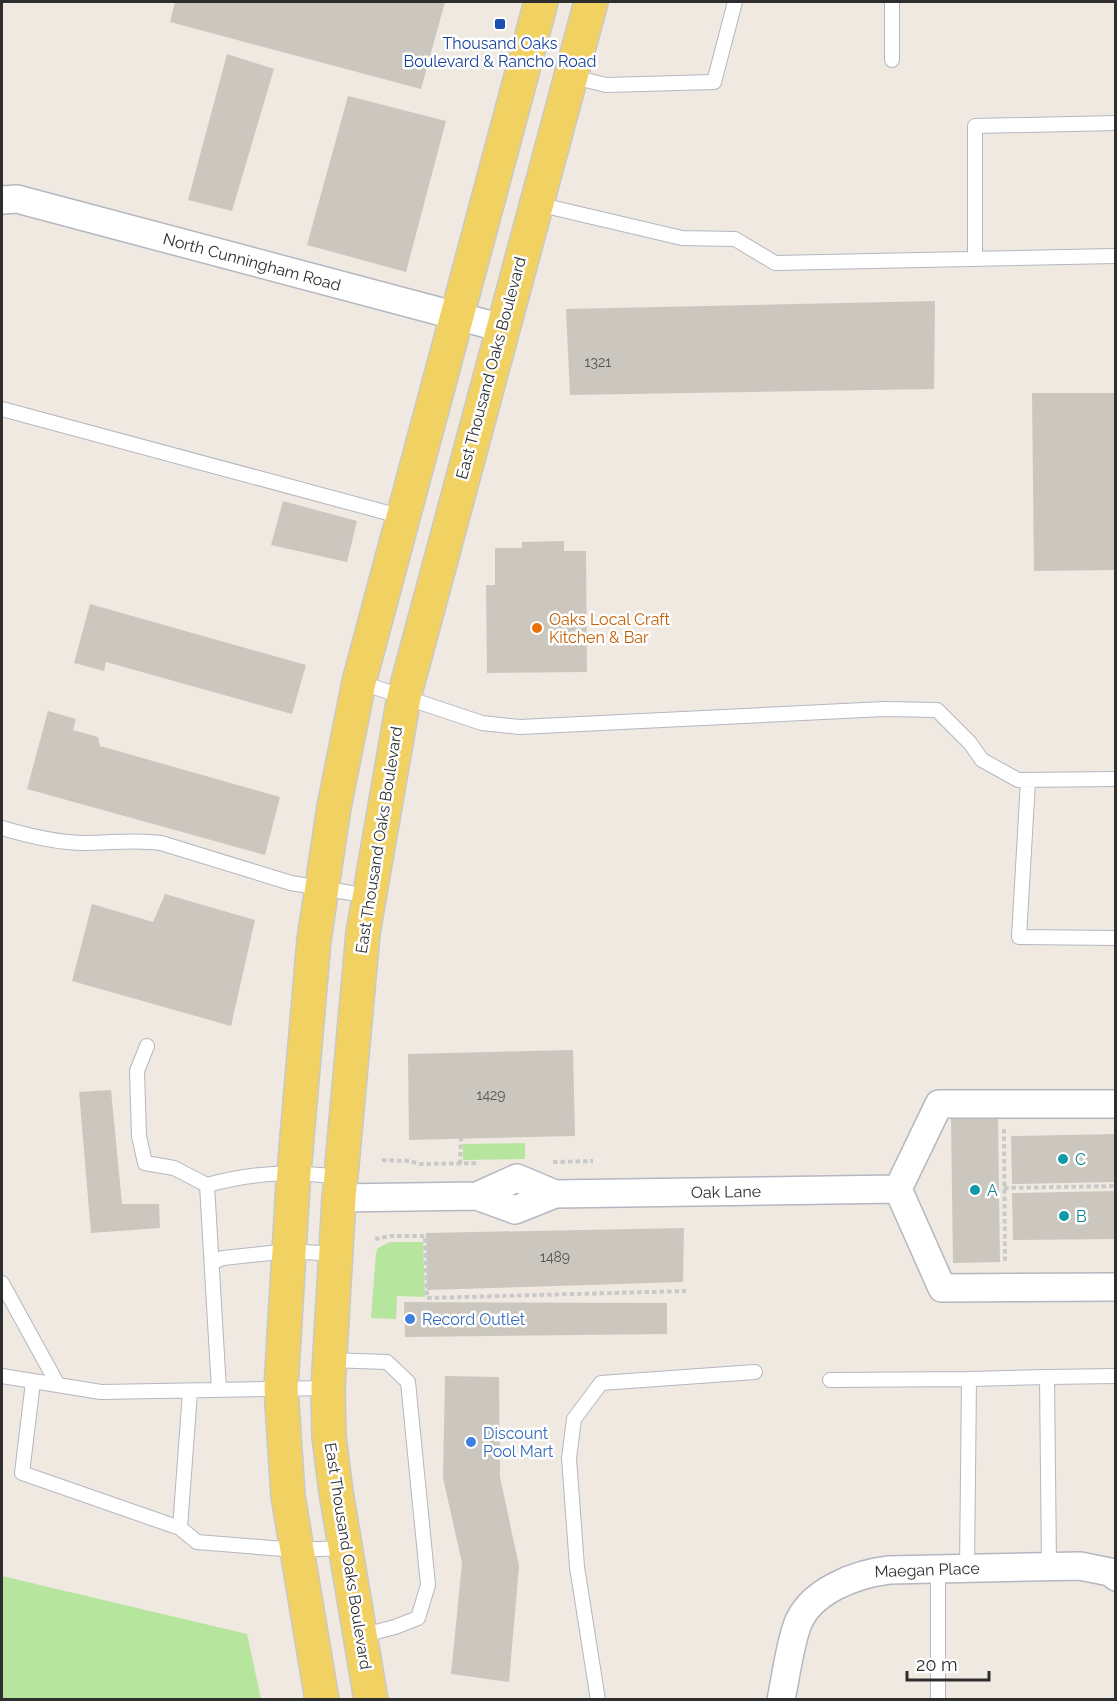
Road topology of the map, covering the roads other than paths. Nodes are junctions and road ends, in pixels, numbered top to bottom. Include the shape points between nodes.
1 (541, 2) edge
2 (591, 2) edge
3 (735, 2) edge
4 (892, 2) edge
5 (891, 60) dead end
6 (570, 76) junction
7 (1116, 123) edge
8 (2, 200) edge
9 (535, 203) junction
10 (1116, 256) edge
11 (975, 259) junction
12 (455, 316) junction
13 (502, 328) junction
14 (2, 409) edge
15 (403, 517) junction
16 (359, 682) junction
17 (404, 697) junction
18 (1116, 779) edge
19 (1028, 781) junction
20 (2, 828) edge
21 (322, 888) junction
22 (369, 896) junction
23 (1116, 939) edge
24 (147, 1046) dead end
25 (1116, 1104) edge
26 (294, 1172) junction
27 (207, 1185) junction
28 (340, 1187) junction
29 (898, 1189) junction
30 (289, 1251) junction
31 (336, 1254) junction
32 (213, 1262) junction
33 (2, 1283) edge
34 (1116, 1287) edge
35 (755, 1372) dead end
36 (329, 1374) junction
37 (2, 1376) edge
38 (1116, 1376) edge
39 (1047, 1377) junction
40 (969, 1379) junction
41 (830, 1380) dead end
42 (33, 1382) junction
43 (58, 1385) junction
44 (281, 1388) junction
45 (219, 1390) junction
46 (190, 1392) junction
47 (180, 1528) junction
48 (344, 1548) junction
49 (296, 1550) junction
50 (1049, 1566) junction
51 (968, 1568) junction
52 (938, 1569) junction
53 (1116, 1577) edge
54 (360, 1636) junction
55 (322, 1700) edge
56 (371, 1700) edge
57 (598, 1700) edge
58 (781, 1700) edge
59 (938, 1700) edge

1 - 12 main road
2 - 6 main road, East Thousand Oaks Boulevard
3 - 6 lane via 714,82 606,85
4 - 5 lane
6 - 9 main road, East Thousand Oaks Boulevard
7 - 11 lane via 975,126
8 - 12 street, North Cunningham Road via 17,199
9 - 11 lane via 682,238 735,239 775,263
9 - 13 main road, East Thousand Oaks Boulevard
10 - 11 lane
12 - 13 street, North Cunningham Road
12 - 15 main road
13 - 17 main road, East Thousand Oaks Boulevard
14 - 15 lane
15 - 16 main road
16 - 17 lane
16 - 21 main road
17 - 19 lane via 482,723 520,727 884,709 937,710 982,760 1018,780
17 - 22 main road, East Thousand Oaks Boulevard
18 - 19 lane
19 - 23 lane via 1019,937
20 - 21 lane via 41,839 161,843
21 - 22 lane
21 - 26 main road
22 - 28 main road, East Thousand Oaks Boulevard via 355,996
24 - 27 lane via 137,1071 144,1163 174,1168
25 - 29 street via 939,1104
26 - 27 lane via 238,1176
26 - 28 lane
26 - 30 main road
27 - 32 lane
28 - 29 street, Oak Lane via 477,1196 517,1178 555,1194
28 - 31 main road, East Thousand Oaks Boulevard
29 - 34 street via 942,1288
30 - 31 lane
30 - 32 lane
30 - 44 main road
31 - 36 main road, East Thousand Oaks Boulevard
32 - 45 lane
33 - 43 lane
35 - 57 lane via 602,1383 574,1419 569,1458 577,1567
36 - 44 lane
36 - 48 main road, East Thousand Oaks Boulevard via 329,1437
36 - 54 lane via 387,1362 408,1382 428,1585 418,1618
37 - 42 lane
38 - 39 lane
39 - 40 lane
39 - 50 lane
40 - 41 lane
40 - 51 lane
42 - 43 lane
42 - 47 lane via 22,1473
43 - 46 lane via 101,1392
44 - 45 lane
44 - 49 main road
45 - 46 lane
46 - 47 lane
47 - 49 lane via 197,1542
48 - 49 lane
48 - 54 main road, East Thousand Oaks Boulevard
49 - 55 main road
50 - 51 street, Maegan Place
50 - 53 street, Maegan Place via 1080,1566 1110,1572
51 - 52 street, Maegan Place
52 - 58 street, Maegan Place via 864,1573 843,1581 818,1599 798,1624
52 - 59 lane
54 - 56 main road, East Thousand Oaks Boulevard

